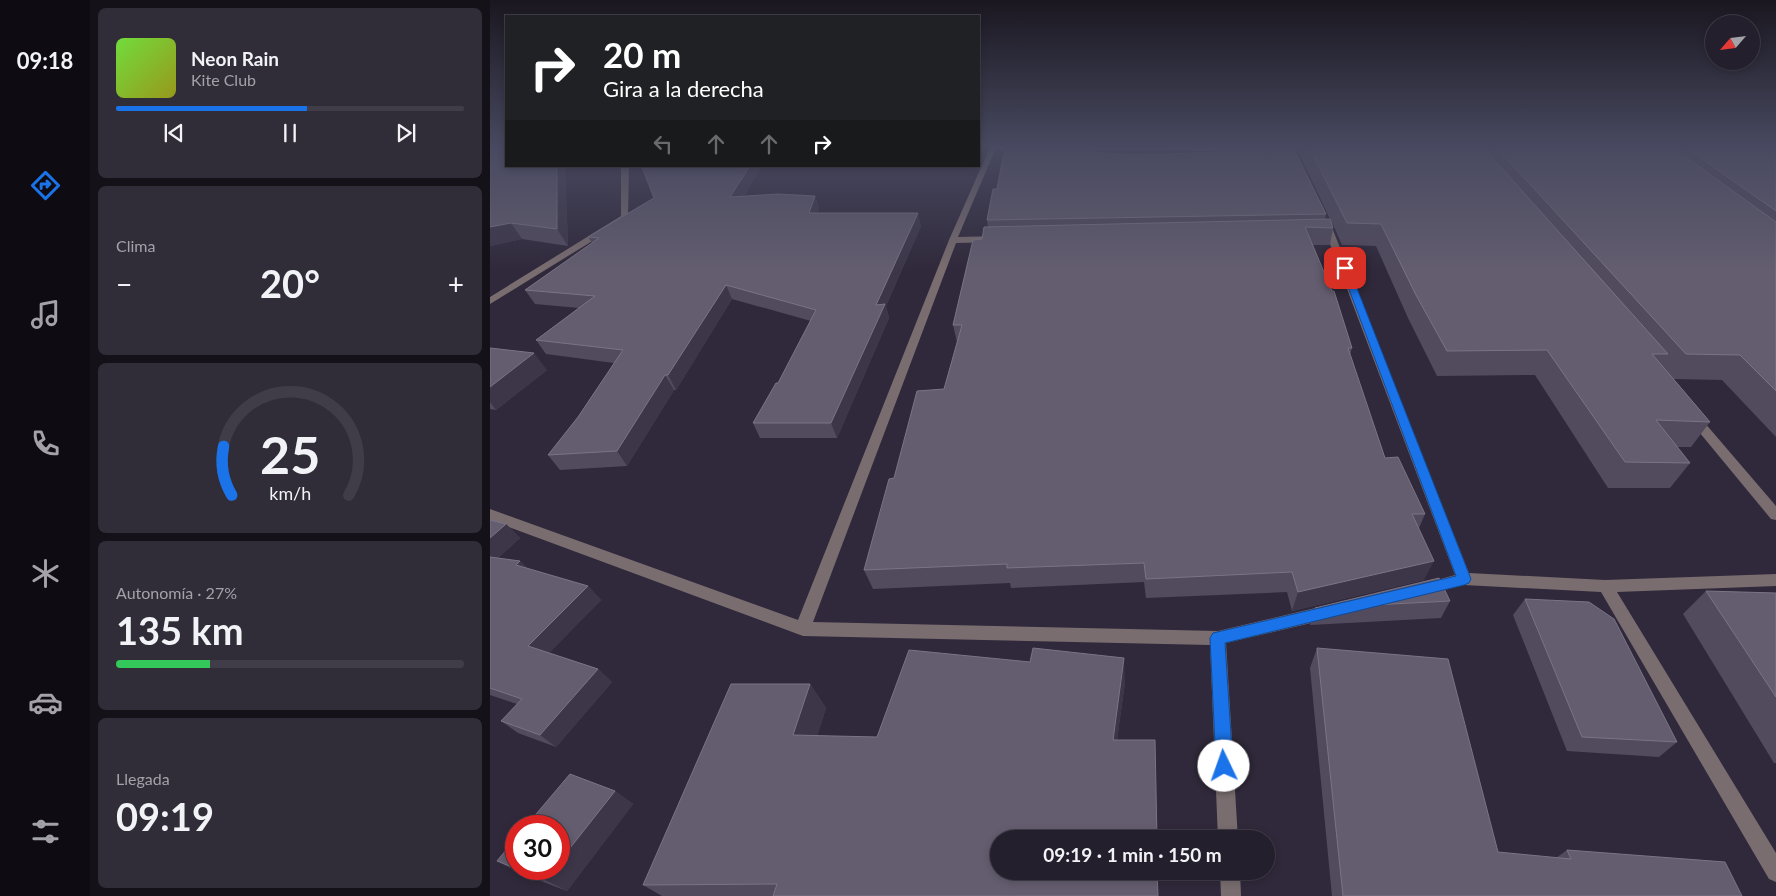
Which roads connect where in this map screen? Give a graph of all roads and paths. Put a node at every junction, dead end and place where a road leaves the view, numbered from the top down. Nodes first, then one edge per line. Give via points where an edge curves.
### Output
1 (624, 187) edge
2 (975, 187) edge
3 (1319, 207) edge
4 (1012, 238) edge
5 (952, 240) junction
6 (490, 301) edge
7 (1686, 410) edge
8 (490, 514) edge
9 (1776, 515) edge
10 (1464, 579) junction
11 (1776, 580) edge
12 (1605, 586) junction
13 (1416, 591) edge
14 (1341, 609) edge
15 (804, 629) junction
16 (1218, 638) junction
17 (1228, 830) edge
18 (1776, 872) edge
19 (1230, 880) edge
20 (1231, 896) edge

1 - 6 street via 625,217
2 - 5 street
3 - 10 street via 1326,232
4 - 5 street
5 - 15 street
7 - 9 street
8 - 15 street
10 - 12 street
10 - 13 street
11 - 12 street
12 - 18 street
14 - 16 street
15 - 16 street
16 - 17 street
19 - 20 street

